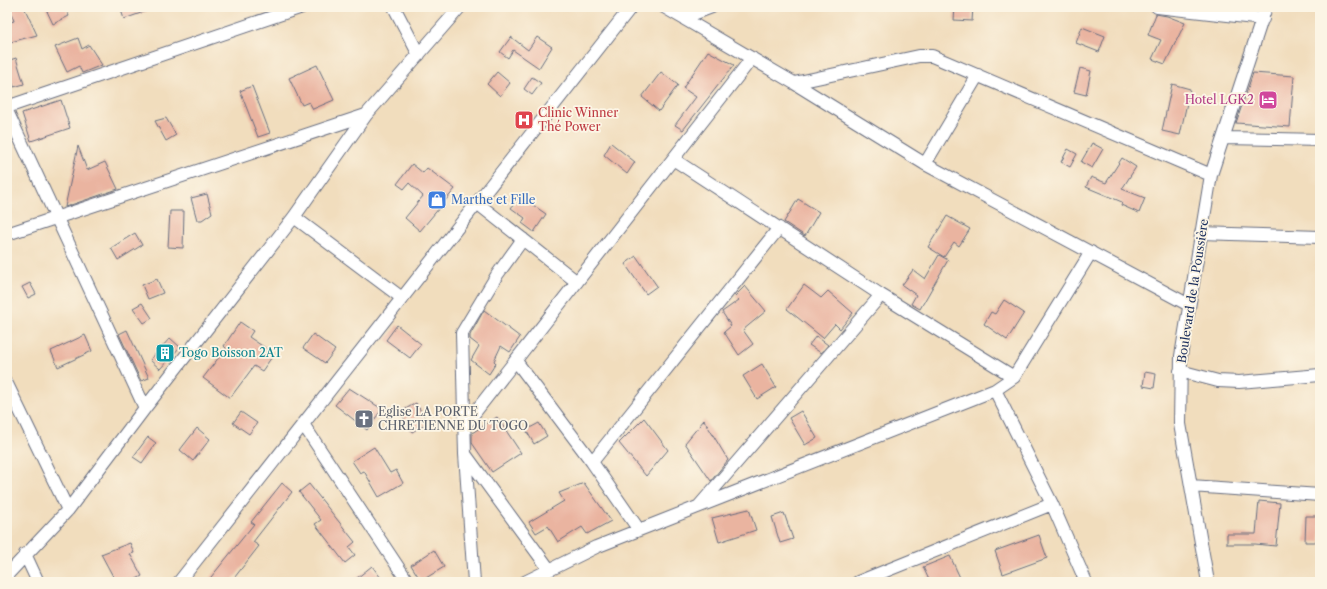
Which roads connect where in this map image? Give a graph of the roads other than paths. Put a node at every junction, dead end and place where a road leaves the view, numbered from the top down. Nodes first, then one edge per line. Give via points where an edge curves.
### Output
1 (302, 7) edge
2 (394, 7) edge
3 (460, 7) edge
4 (631, 7) edge
5 (664, 7) edge
6 (712, 7) edge
7 (1157, 7) edge
8 (1266, 7) edge
9 (683, 18) junction
10 (1263, 19) junction
11 (419, 56) junction
12 (752, 58) junction
13 (978, 75) junction
14 (794, 83) junction
15 (7, 107) edge
16 (7, 111) edge
17 (366, 115) junction
18 (1224, 138) junction
19 (1320, 140) edge
20 (673, 159) junction
21 (925, 164) junction
22 (1211, 175) junction
23 (477, 203) junction
24 (57, 217) junction
25 (294, 217) junction
26 (779, 228) junction
27 (1201, 233) junction
28 (7, 234) edge
29 (1320, 237) edge
30 (523, 239) junction
31 (1091, 252) junction
32 (577, 282) junction
33 (881, 295) junction
34 (402, 298) junction
35 (1189, 305) junction
36 (516, 361) junction
37 (1180, 371) junction
38 (1320, 375) edge
39 (1014, 377) junction
40 (7, 384) edge
41 (995, 390) junction
42 (145, 408) junction
43 (303, 424) junction
44 (465, 425) junction
45 (465, 454) junction
46 (592, 462) junction
47 (1191, 486) junction
48 (1320, 494) edge
49 (1052, 504) junction
50 (698, 507) junction
51 (68, 510) junction
52 (638, 530) junction
53 (25, 554) junction
54 (549, 569) junction
55 (7, 575) edge
56 (38, 582) edge
57 (179, 582) edge
58 (408, 582) edge
59 (474, 582) edge
60 (525, 582) edge
61 (858, 582) edge
62 (1086, 582) edge
63 (1208, 582) edge

1 - 15 street
2 - 11 street
3 - 11 street
4 - 23 street
5 - 9 street
6 - 9 street
7 - 10 street
8 - 10 street, Boulevard de la Poussière
9 - 12 street
10 - 18 street, Boulevard de la Poussière
11 - 17 street
12 - 14 street
12 - 20 street
13 - 14 street via 925,55
13 - 21 street
13 - 22 street
14 - 21 street
16 - 24 street
17 - 24 street
17 - 25 street
18 - 19 street
18 - 22 street, Boulevard de la Poussière
20 - 26 street
20 - 32 street
21 - 31 street
22 - 27 street, Boulevard de la Poussière
23 - 30 street
23 - 34 street
24 - 28 street
24 - 42 street
25 - 34 street
25 - 42 street
26 - 33 street
26 - 46 street
27 - 29 street
27 - 35 street, Boulevard de la Poussière
30 - 32 street
30 - 44 street via 496,275 462,333
31 - 35 street
31 - 39 street
32 - 36 street
33 - 39 street
33 - 50 street
34 - 43 street
35 - 37 street, Boulevard de la Poussière
36 - 44 street
36 - 46 street
37 - 38 street via 1218,382
37 - 47 street, Boulevard de la Poussière via 1180,424
39 - 41 street
40 - 51 street
41 - 49 street
41 - 50 street
42 - 51 street
43 - 57 street
43 - 58 street
44 - 45 street
45 - 54 street
45 - 59 street
46 - 52 street
47 - 48 street
47 - 63 street, Boulevard de la Poussière
49 - 61 street
49 - 62 street
50 - 52 street
51 - 53 street
52 - 54 street
53 - 55 street
53 - 56 street
54 - 60 street

